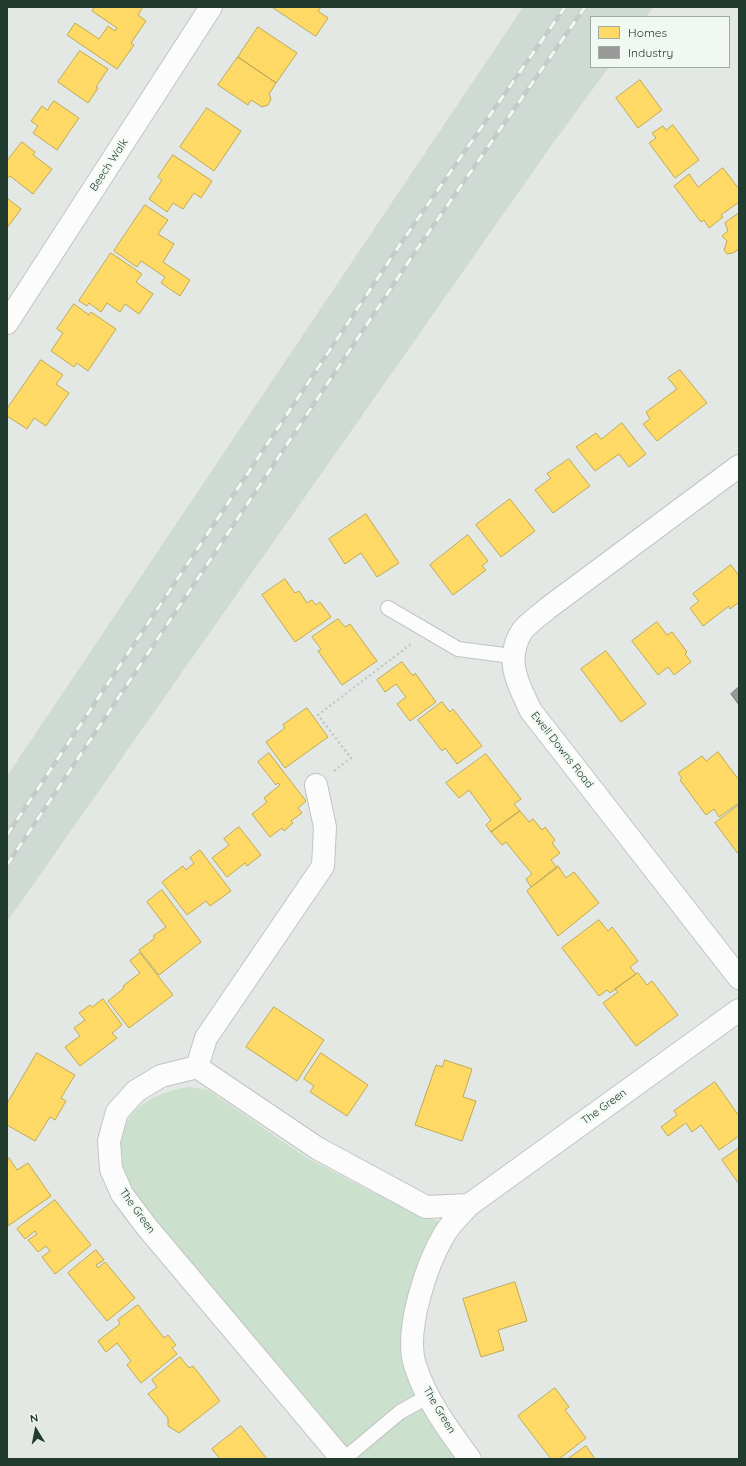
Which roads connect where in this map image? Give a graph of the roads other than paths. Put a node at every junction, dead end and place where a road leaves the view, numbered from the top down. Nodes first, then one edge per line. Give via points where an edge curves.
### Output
1 (211, 7) edge
2 (7, 323) edge
3 (739, 466) edge
4 (388, 608) dead end
5 (512, 656) junction
6 (316, 784) road end
7 (739, 978) edge
8 (739, 1010) edge
9 (197, 1067) junction
10 (469, 1205) junction
11 (429, 1396) junction
12 (343, 1459) edge
13 (470, 1459) edge

1 - 2 street, Beech Walk
3 - 5 street via 548,608 523,631
4 - 5 lane via 458,649
5 - 7 street, Ewell Downs Road via 517,681 531,711
6 - 9 street via 325,827 323,866 206,1038
8 - 10 street, The Green
9 - 10 street via 317,1148 426,1207
9 - 12 street, The Green via 160,1076 136,1091 117,1112 109,1141 111,1168 122,1194 146,1226
10 - 11 street, The Green via 446,1232 430,1263 417,1308 411,1337 414,1364
11 - 12 lane via 400,1412
11 - 13 street, The Green

